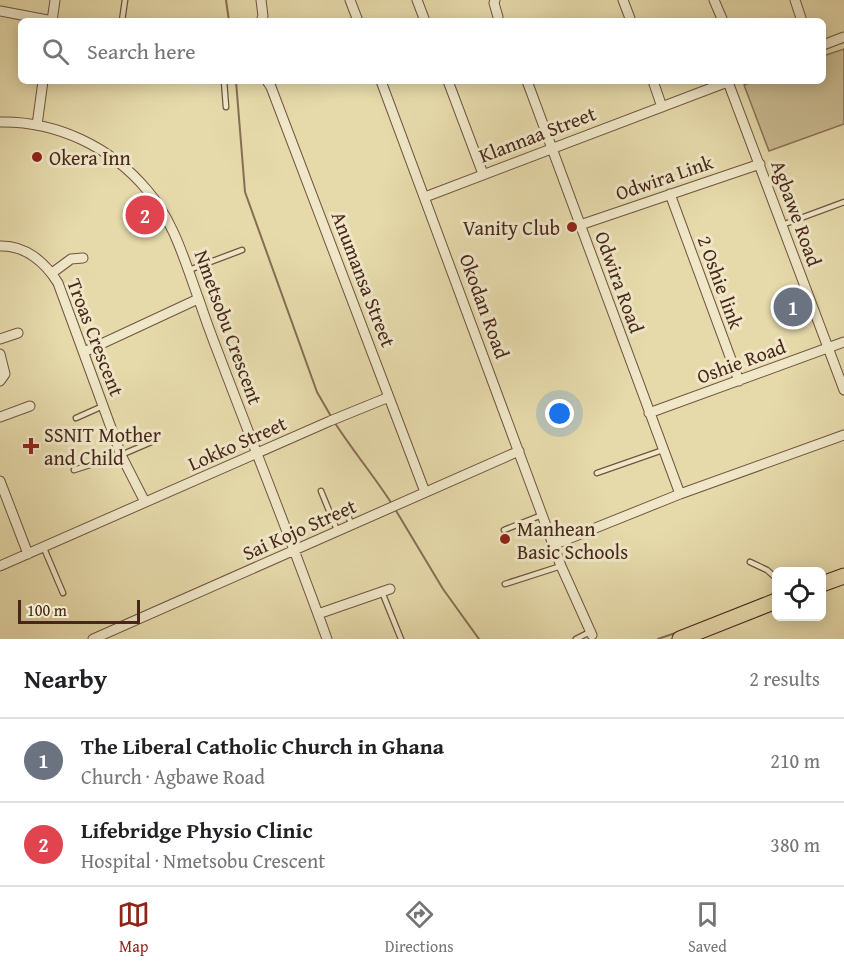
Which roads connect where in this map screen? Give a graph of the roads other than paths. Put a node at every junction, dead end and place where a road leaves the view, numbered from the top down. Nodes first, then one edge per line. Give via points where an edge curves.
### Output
1 (55, 0) edge
2 (125, 0) edge
3 (261, 0) edge
4 (350, 0) edge
5 (417, 0) edge
6 (495, 0) edge
7 (623, 0) edge
8 (714, 0) edge
9 (795, 0) edge
10 (0, 12) edge
11 (498, 17) dead end
12 (35, 18) edge
13 (52, 18) edge
14 (122, 18) edge
15 (262, 18) edge
16 (357, 18) edge
17 (424, 18) edge
18 (630, 18) edge
19 (722, 18) edge
20 (801, 18) edge
21 (844, 37) edge
22 (826, 44) edge
23 (43, 84) edge
24 (224, 84) edge
25 (270, 84) edge
26 (382, 84) edge
27 (449, 84) edge
28 (528, 84) edge
29 (654, 84) edge
30 (721, 84) edge
31 (730, 84) edge
32 (226, 107) dead end
33 (662, 107) junction
34 (0, 122) edge
35 (37, 125) junction
36 (550, 148) junction
37 (760, 164) junction
38 (483, 174) junction
39 (670, 194) junction
40 (425, 197) junction
41 (844, 202) edge
42 (579, 225) junction
43 (781, 225) junction
44 (0, 246) edge
45 (242, 250) dead end
46 (83, 258) dead end
47 (189, 270) junction
48 (52, 273) junction
49 (198, 299) junction
50 (18, 333) dead end
51 (0, 339) edge
52 (844, 342) edge
53 (828, 348) junction
54 (84, 352) junction
55 (0, 354) edge
56 (0, 381) edge
57 (739, 381) junction
58 (844, 390) edge
59 (389, 397) junction
60 (30, 406) dead end
61 (103, 406) junction
62 (649, 413) junction
63 (0, 417) edge
64 (76, 418) dead end
65 (844, 435) edge
66 (156, 440) dead end
67 (663, 450) junction
68 (519, 451) junction
69 (256, 454) junction
70 (121, 455) junction
71 (74, 470) dead end
72 (597, 473) dead end
73 (0, 481) edge
74 (321, 491) dead end
75 (425, 492) junction
76 (680, 494) junction
77 (145, 502) junction
78 (346, 510) dead end
79 (542, 515) junction
80 (351, 523) junction
81 (337, 530) junction
82 (504, 530) dead end
83 (553, 545) junction
84 (43, 546) junction
85 (295, 551) junction
86 (28, 554) junction
87 (750, 562) dead end
88 (0, 566) edge
89 (561, 566) junction
90 (772, 574) edge
91 (844, 576) edge
92 (826, 583) edge
93 (505, 584) dead end
94 (386, 591) joint
95 (63, 593) dead end
96 (772, 603) edge
97 (318, 615) junction
98 (591, 633) joint
99 (93, 639) edge
100 (327, 639) edge
101 (401, 639) edge
102 (576, 639) edge
103 (680, 639) edge

1 - 13 street
2 - 14 lane
3 - 15 street
4 - 16 street
5 - 17 street
6 - 11 street
7 - 18 street
8 - 19 street
9 - 20 street
10 - 12 street
21 - 22 street
23 - 35 street
24 - 32 lane
25 - 59 street, Anumansa Street
26 - 40 street, Okodan Road
27 - 38 street
28 - 36 street, Odwira Road
29 - 33 street
30 - 33 street, Klannaa Street
31 - 37 street, Agbawe Road
33 - 36 street, Klannaa Street
34 - 35 street, Nmetsobu Crescent
35 - 47 street, Nmetsobu Crescent via 89,143 130,172 159,205
36 - 38 street, Klannaa Street
36 - 42 street, Odwira Road
37 - 39 street, Odwira Link
37 - 43 street, Agbawe Road
38 - 40 street, Klannaa Street
39 - 42 street, Odwira Link
39 - 57 street, 2 Oshie link
40 - 68 street, Okodan Road
41 - 43 lane
42 - 62 street, Odwira Road
43 - 53 street, Agbawe Road
44 - 48 street, Troas Crescent via 28,252
45 - 47 lane
46 - 48 street via 71,259
47 - 49 street, Nmetsobu Crescent
48 - 54 street, Troas Crescent
49 - 54 street
49 - 69 street, Nmetsobu Crescent
50 - 51 street
52 - 53 street, Oshie Road
53 - 57 street, Oshie Road
53 - 58 street, Agbawe Road
54 - 61 street, Troas Crescent
55 - 56 street via 5,374
57 - 62 street, Oshie Road
59 - 69 street, Lokko Street
59 - 75 street, Anumansa Street
60 - 63 street
61 - 64 lane
61 - 70 street, Troas Crescent
62 - 67 street, Odwira Road
65 - 76 street
66 - 70 lane
67 - 72 lane
67 - 76 street, Odwira Road
68 - 75 street, Sai Kojo Street
68 - 79 street, Okodan Road
69 - 77 street, Lokko Street
69 - 85 street, Nmetsobu Crescent
70 - 71 lane
70 - 77 street, Troas Crescent
73 - 86 street
74 - 81 lane
75 - 80 street, Sai Kojo Street
76 - 83 street
77 - 84 street, Lokko Street
78 - 80 lane
79 - 82 lane
79 - 83 street, Okodan Road
80 - 81 street, Sai Kojo Street
81 - 85 street, Sai Kojo Street
83 - 89 street, Okodan Road
84 - 86 street, Lokko Street
84 - 95 lane
85 - 97 street, Nmetsobu Crescent
85 - 99 street, Sai Kojo Street
86 - 88 street, Lokko Street
87 - 90 lane
89 - 93 lane
89 - 98 street, Okodan Road
91 - 92 main road
94 - 97 street
94 - 101 lane
96 - 103 main road
97 - 100 street, Nmetsobu Crescent
98 - 102 lane

